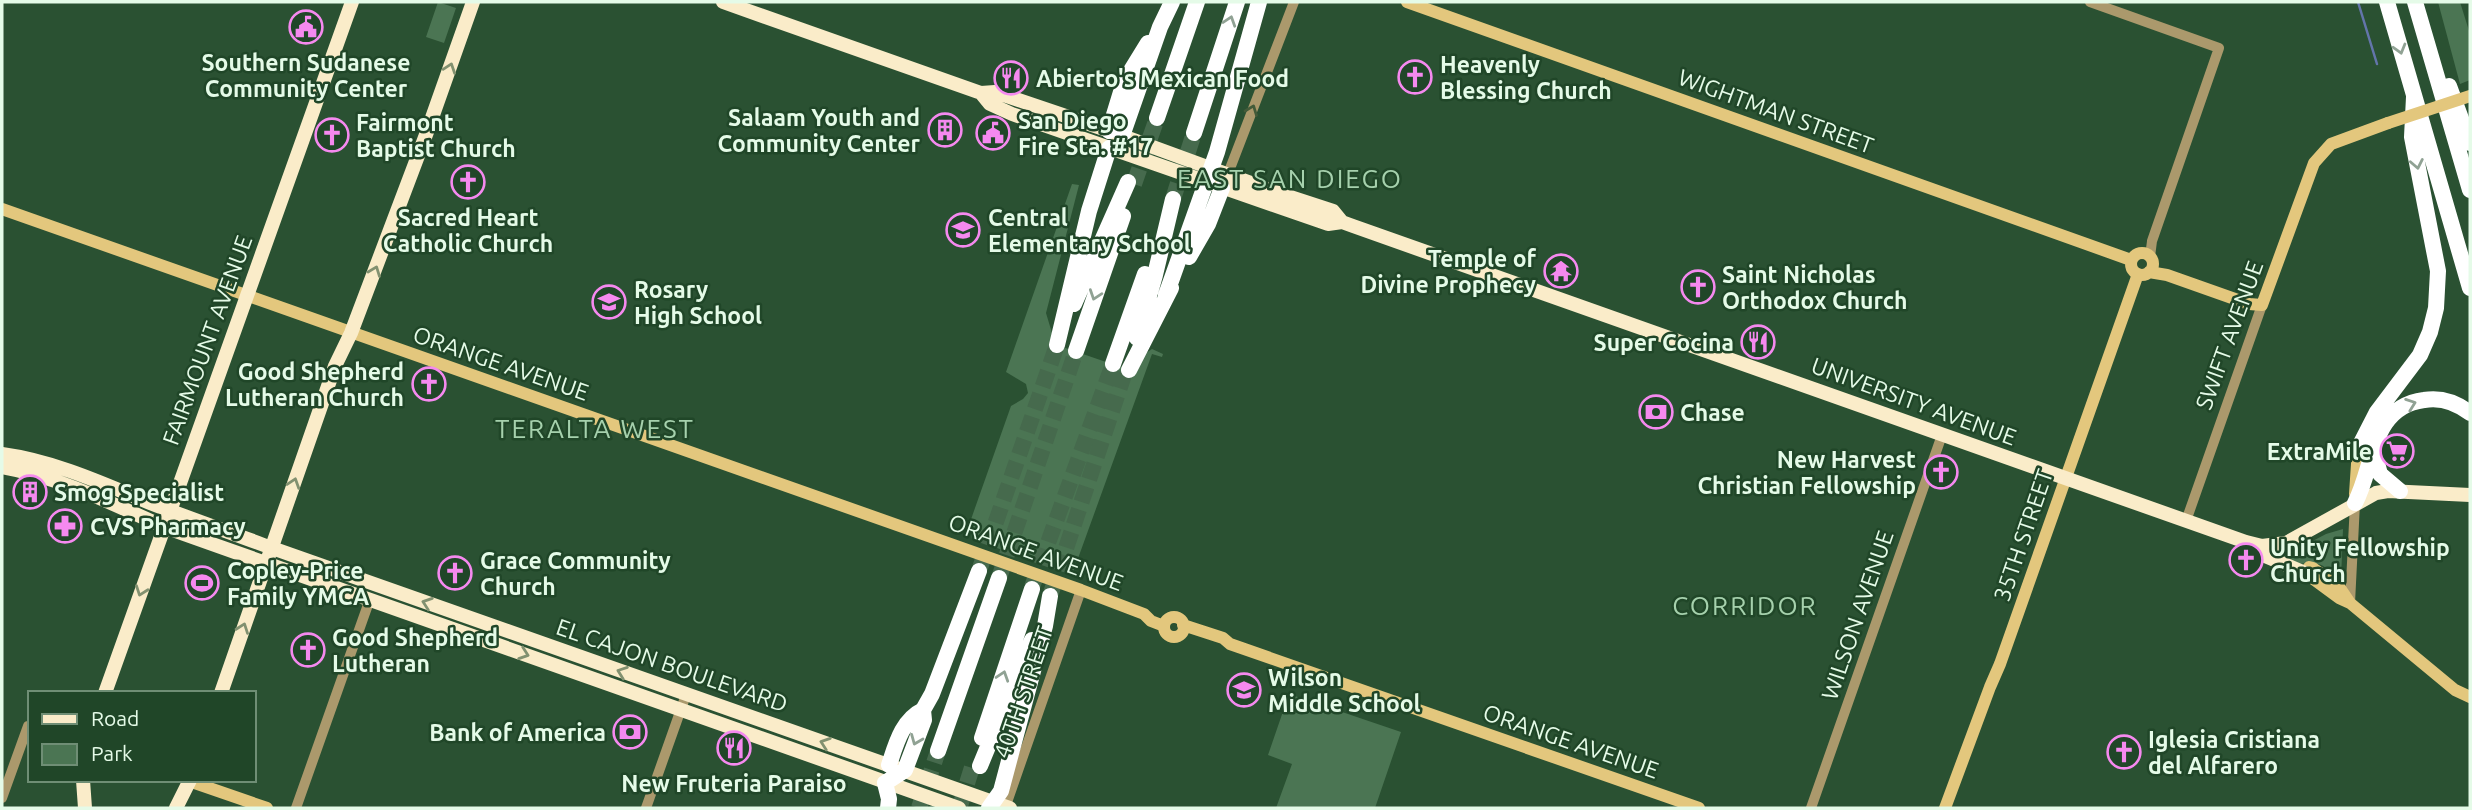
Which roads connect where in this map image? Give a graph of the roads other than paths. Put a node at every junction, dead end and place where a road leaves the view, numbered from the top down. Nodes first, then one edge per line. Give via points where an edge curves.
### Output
1 (352, 2) edge
2 (473, 2) edge
3 (723, 2) edge
4 (1172, 2) edge
5 (1198, 2) edge
6 (1237, 2) edge
7 (1259, 2) edge
8 (1293, 2) edge
9 (1407, 2) edge
10 (2090, 2) edge
11 (2387, 2) edge
12 (2417, 2) edge
13 (981, 93) junction
14 (2470, 96) edge
15 (2414, 97) junction
16 (1046, 109) junction
17 (1012, 114) junction
18 (1157, 118) tunnel mouth
19 (1115, 133) junction
20 (1194, 133) tunnel mouth
21 (2470, 143) edge
22 (1109, 148) junction
23 (1208, 175) junction
24 (1225, 181) junction
25 (2470, 190) edge
26 (1172, 199) tunnel mouth
27 (2, 209) edge
28 (2144, 263) junction
29 (2470, 288) edge
30 (1166, 295) junction
31 (247, 296) junction
32 (2262, 305) junction
33 (351, 333) junction
34 (1076, 351) tunnel mouth
35 (2470, 413) edge
36 (1942, 435) junction
37 (2366, 449) junction
38 (2, 454) edge
39 (2, 467) edge
40 (66, 469) junction
41 (46, 478) junction
42 (2065, 478) junction
43 (2400, 491) junction
44 (133, 495) junction
45 (2470, 495) edge
46 (106, 501) junction
47 (2355, 503) junction
48 (170, 511) junction
49 (2186, 521) junction
50 (164, 527) junction
51 (2246, 542) junction
52 (272, 548) junction
53 (267, 563) junction
54 (2305, 573) joint
55 (1031, 589) tunnel mouth
56 (1081, 590) junction
57 (370, 599) junction
58 (2350, 603) junction
59 (106, 691) edge
60 (222, 691) edge
61 (686, 695) junction
62 (2470, 697) edge
63 (681, 710) junction
64 (28, 729) edge
65 (938, 751) tunnel mouth
66 (897, 768) junction
67 (83, 782) edge
68 (189, 782) edge
69 (192, 782) edge
70 (885, 783) junction
71 (2, 798) edge
72 (1000, 807) edge
73 (85, 808) edge
74 (176, 808) edge
75 (267, 808) edge
76 (296, 808) edge
77 (646, 808) edge
78 (888, 808) edge
79 (959, 808) edge
80 (1699, 808) edge
81 (1811, 808) edge
82 (1945, 808) edge

1 - 31 main road, FAIRMOUNT AVENUE
33 -> 2 main road
3 - 13 main road, UNIVERSITY AVENUE
4 - 19 highway via 1124,82
5 - 18 highway
20 -> 6 highway
7 - 23 highway
24 -> 8 street
9 - 28 main road, WIGHTMAN STREET
10 - 28 street, 35TH STREET via 2219,48
11 -> 15 highway
12 - 21 highway
12 - 25 highway
13 - 16 main road, UNIVERSITY AVENUE via 995,92
13 - 17 main road, UNIVERSITY AVENUE via 990,104
14 - 32 main road, SWIFT AVENUE, bridge via 2331,144 2314,163
15 - 29 highway
15 -> 37 highway via 2412,137 2438,271 2436,308 2420,355 2377,412
16 - 17 main road via 1041,115
16 - 19 main road, UNIVERSITY AVENUE
17 - 22 main road, UNIVERSITY AVENUE
19 - 22 main road
19 - 23 main road, UNIVERSITY AVENUE
22 - 23 main road, UNIVERSITY AVENUE
22 -> 34 highway via 1057,345 1131,183
23 - 24 main road, UNIVERSITY AVENUE
23 - 30 highway
24 - 30 highway via 1208,224
24 - 36 main road, UNIVERSITY AVENUE via 1328,224 1342,222
26 - 30 highway via 1123,368
27 - 31 main road, ORANGE AVENUE
28 - 32 main road, WIGHTMAN STREET via 2167,275
28 - 42 main road, 35TH STREET
31 - 33 main road, ORANGE AVENUE
31 - 48 main road, FAIRMOUNT AVENUE
32 - 49 street, SWIFT AVENUE
52 -> 33 main road via 335,366
33 - 56 main road, ORANGE AVENUE
37 -> 35 highway via 2399,408 2409,404 2445,401
36 - 42 main road, UNIVERSITY AVENUE
36 - 81 street, WILSON AVENUE
37 - 43 highway via 2379,474
37 - 47 highway via 2364,486
38 - 40 main road, EL CAJON BOULEVARD
39 - 41 main road, EL CAJON BOULEVARD
40 - 41 main road via 62,475
40 - 44 main road, EL CAJON BOULEVARD
41 - 46 main road, EL CAJON BOULEVARD
42 - 49 main road, UNIVERSITY AVENUE
42 - 82 main road, 35TH STREET
43 - 45 main road, UNIVERSITY AVENUE
43 - 47 main road, UNIVERSITY AVENUE via 2376,493
44 - 46 main road via 125,499 110,495
44 - 48 main road, EL CAJON BOULEVARD
46 - 50 main road, EL CAJON BOULEVARD
47 - 51 main road, UNIVERSITY AVENUE via 2286,543 2262,546
47 - 58 street
48 - 50 main road, FAIRMOUNT AVENUE
48 - 52 main road, EL CAJON BOULEVARD
49 - 51 main road, UNIVERSITY AVENUE
50 - 53 main road, EL CAJON BOULEVARD
50 -> 59 main road, FAIRMOUNT AVENUE
51 - 54 main road via 2251,550
52 - 53 main road
61 -> 52 main road, EL CAJON BOULEVARD
53 - 57 main road, EL CAJON BOULEVARD
60 -> 53 main road
54 - 58 main road via 2309,568 2318,570
72 -> 55 highway via 1050,596 976,765
56 - 72 street, 40TH STREET
56 - 80 main road, ORANGE AVENUE via 1144,614 1153,613 1166,622 1164,632 1171,637 1183,628 1221,645 1230,644
57 -> 63 main road, EL CAJON BOULEVARD
57 - 76 street
58 - 62 main road via 2455,690
61 - 63 street
66 -> 61 main road, EL CAJON BOULEVARD
63 - 70 main road, EL CAJON BOULEVARD
63 - 77 street
64 - 71 street
65 -> 66 highway via 978,634 988,574 932,694 923,710 907,722
66 - 70 highway
66 - 72 main road, EL CAJON BOULEVARD
67 - 73 main road
68 - 74 main road
69 - 75 main road
70 - 78 highway
70 - 79 main road, EL CAJON BOULEVARD

